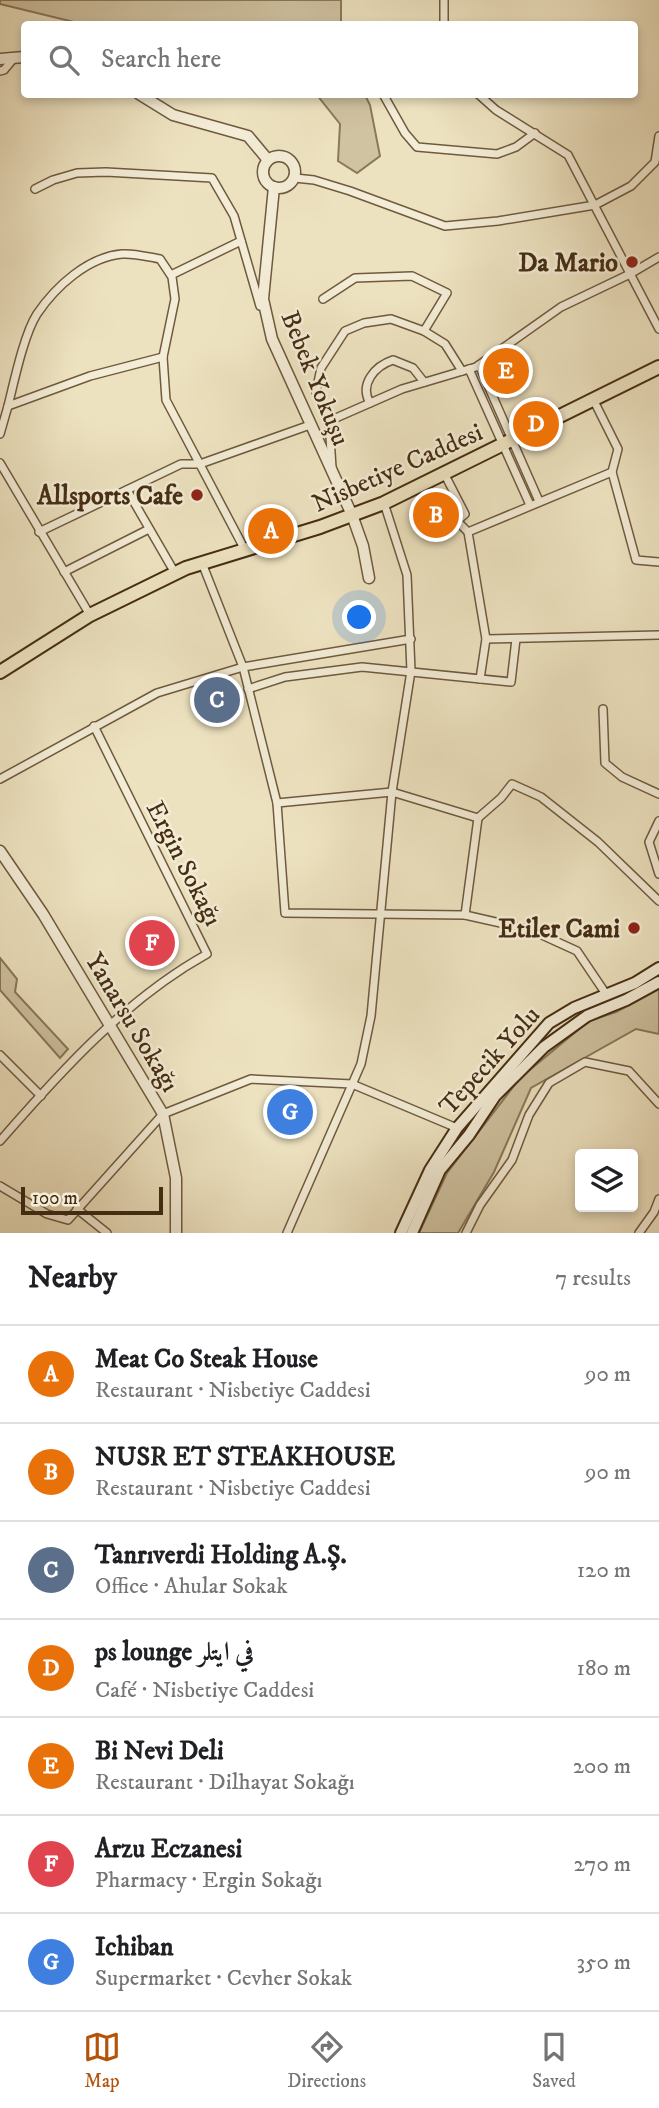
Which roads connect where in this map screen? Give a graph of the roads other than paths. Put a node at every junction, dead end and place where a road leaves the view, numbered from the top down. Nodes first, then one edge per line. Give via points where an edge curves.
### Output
1 (444, 0) edge
2 (444, 21) edge
3 (20, 57) edge
4 (0, 59) edge
5 (0, 71) edge
6 (145, 98) edge
7 (385, 98) edge
8 (482, 98) edge
9 (535, 133) junction
10 (659, 136) edge
11 (268, 160) junction
12 (657, 164) edge
13 (295, 178) junction
14 (274, 187) junction
15 (34, 189) dead end
16 (595, 205) junction
17 (241, 241) junction
18 (659, 257) edge
19 (630, 274) junction
20 (171, 275) junction
21 (323, 299) dead end
22 (659, 329) edge
23 (424, 331) junction
24 (272, 339) junction
25 (163, 357) junction
26 (659, 367) edge
27 (471, 368) junction
28 (424, 382) junction
29 (593, 400) junction
30 (370, 403) junction
31 (8, 406) junction
32 (329, 421) junction
33 (310, 425) junction
34 (0, 434) edge
35 (507, 442) junction
36 (0, 463) edge
37 (200, 464) junction
38 (612, 472) junction
39 (444, 473) junction
40 (333, 474) junction
41 (127, 490) junction
42 (539, 501) junction
43 (384, 503) junction
44 (530, 505) junction
45 (352, 515) junction
46 (149, 529) junction
47 (40, 532) junction
48 (468, 532) junction
49 (245, 550) junction
50 (659, 562) edge
51 (202, 563) junction
52 (64, 572) junction
53 (175, 573) junction
54 (369, 578) dead end
55 (90, 615) junction
56 (659, 635) edge
57 (411, 639) junction
58 (486, 639) junction
59 (516, 639) junction
60 (243, 667) junction
61 (411, 671) junction
62 (0, 672) edge
63 (480, 680) junction
64 (248, 689) junction
65 (603, 709) dead end
66 (94, 726) junction
67 (0, 779) edge
68 (392, 792) junction
69 (659, 794) edge
70 (277, 803) junction
71 (478, 818) junction
72 (659, 821) edge
73 (0, 851) edge
74 (659, 874) edge
75 (659, 901) edge
76 (382, 914) junction
77 (465, 915) junction
78 (659, 968) edge
79 (659, 982) edge
80 (606, 994) junction
81 (613, 1005) junction
82 (109, 1024) junction
83 (0, 1055) edge
84 (352, 1084) junction
85 (41, 1096) junction
86 (659, 1104) edge
87 (163, 1114) junction
88 (457, 1128) junction
89 (469, 1135) junction
90 (0, 1141) edge
91 (0, 1186) edge
92 (659, 1199) edge
93 (77, 1209) junction
94 (107, 1233) edge
95 (176, 1233) edge
96 (287, 1233) edge
97 (401, 1233) edge
98 (412, 1233) edge
99 (466, 1233) edge
100 (639, 1233) edge

1 - 2 street
3 - 4 street
3 - 5 street
6 - 11 street via 173,116 248,136
7 - 9 street via 417,147 497,154
8 - 9 street
9 - 16 street via 568,155
10 - 12 street
11 - 13 street via 278,155 290,160
11 - 14 street via 264,176
12 - 16 street via 631,186
13 - 14 street via 287,186
13 - 16 street via 350,191 445,226
14 - 24 street, Bebek Yokuşu via 263,299
15 - 17 street via 78,173 212,178 234,216
16 - 19 street
17 - 20 street
17 - 24 street
18 - 19 street
19 - 22 street
19 - 27 street via 561,307
20 - 25 street via 175,299
20 - 31 street via 160,259 124,253 95,260 66,282 36,315
21 - 23 street via 355,278 412,276 447,293
23 - 27 street
23 - 32 street via 391,319 345,331 321,368 316,392
24 - 33 street, Bebek Yokuşu
25 - 31 street via 90,376
25 - 37 street via 166,400
26 - 29 main road, Nisbetiye Caddesi
27 - 28 street
27 - 35 street
28 - 30 street
28 - 30 street via 413,368 393,360 384,363 373,371 367,385
29 - 35 main road, Nisbetiye Caddesi
29 - 38 street via 618,449
30 - 32 street
31 - 34 street
32 - 40 street
33 - 37 street
33 - 40 street, Bebek Yokuşu
35 - 39 main road, Nisbetiye Caddesi
35 - 42 street
35 - 44 street
36 - 47 street
37 - 41 street via 181,464
37 - 49 street
38 - 42 street
38 - 50 street via 636,560
39 - 43 main road, Nisbetiye Caddesi
39 - 48 street via 465,514 457,521
40 - 45 street, Bebek Yokuşu
41 - 46 street
41 - 47 street
42 - 44 street
43 - 45 main road, Nisbetiye Caddesi
43 - 57 street via 407,575
44 - 48 street
45 - 49 main road, Nisbetiye Caddesi
45 - 54 street, Bebek Yokuşu
46 - 52 street
46 - 53 street
47 - 52 street
48 - 58 street
49 - 51 main road, Nisbetiye Caddesi
51 - 53 main road, Nisbetiye Caddesi
51 - 60 street
52 - 55 street
53 - 55 main road, Nisbetiye Caddesi
55 - 62 main road, Nisbetiye Caddesi
56 - 59 street
57 - 60 street
57 - 61 street
58 - 59 street
58 - 63 street
59 - 63 street via 511,682
60 - 64 street
60 - 66 street via 158,694
61 - 63 street
61 - 64 street via 362,667 285,677
61 - 68 street
64 - 70 street
65 - 69 street via 605,763 622,777
66 - 67 street
66 - 82 street, Ergin Sokağı via 207,954 176,971
68 - 70 street
68 - 71 street
68 - 76 street
70 - 76 street via 285,912
71 - 75 street via 512,784 541,796 598,842
71 - 77 street
72 - 74 street via 649,842
73 - 82 street, Yanarsu Sokağı
76 - 77 street
76 - 84 street via 371,1016
77 - 80 street via 531,930 577,951
78 - 80 main road, Tepecik Yolu
79 - 81 main road, Tepecik Yolu
80 - 81 main road
80 - 88 main road, Tepecik Yolu via 549,1023
81 - 89 main road, Tepecik Yolu via 587,1016 544,1046 495,1096
82 - 85 street, Ergin Sokağı
82 - 87 street, Yanarsu Sokağı
83 - 85 street
84 - 87 street via 251,1079
84 - 88 street
84 - 96 street
85 - 90 street, Ergin Sokağı
86 - 99 street via 629,1071 585,1062 550,1083 529,1115 512,1160
87 - 93 street
87 - 95 street, Yanarsu Sokağı via 176,1178
88 - 89 main road
88 - 97 main road, Tepecik Yolu via 430,1170
89 - 98 main road, Tepecik Yolu via 440,1170
91 - 93 street via 47,1214 68,1220
92 - 100 street
93 - 94 street

